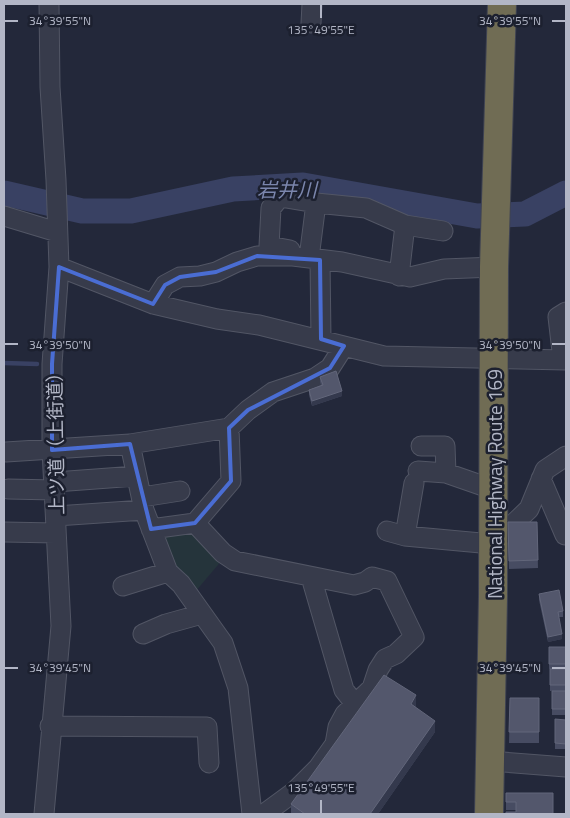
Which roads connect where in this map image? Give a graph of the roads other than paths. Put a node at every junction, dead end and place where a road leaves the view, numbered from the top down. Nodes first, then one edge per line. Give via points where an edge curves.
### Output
1 (49, 4) edge
2 (312, 4) edge
3 (502, 4) edge
4 (311, 23) dead end
5 (316, 203) junction
6 (4, 216) edge
7 (405, 225) junction
8 (57, 232) junction
9 (443, 232) dead end
10 (307, 258) junction
11 (59, 267) junction
12 (494, 267) junction
13 (399, 276) junction
14 (153, 304) junction
15 (566, 312) edge
16 (321, 339) junction
17 (344, 346) junction
18 (494, 359) junction
19 (564, 360) edge
20 (229, 428) junction
21 (130, 444) junction
22 (421, 446) dead end
23 (52, 450) junction
24 (6, 452) dead end
25 (566, 456) edge
26 (446, 473) junction
27 (136, 476) junction
28 (541, 479) junction
29 (55, 486) junction
30 (8, 489) dead end
31 (492, 489) junction
32 (180, 492) dead end
33 (143, 503) junction
34 (196, 523) junction
35 (56, 525) junction
36 (151, 529) junction
37 (387, 531) dead end
38 (4, 532) edge
39 (565, 535) edge
40 (405, 536) junction
41 (492, 544) junction
42 (168, 572) junction
43 (310, 577) junction
44 (123, 586) dead end
45 (202, 614) junction
46 (143, 634) dead end
47 (355, 704) junction
48 (50, 726) junction
49 (490, 761) junction
50 (210, 763) dead end
51 (566, 767) edge
52 (44, 814) edge
53 (252, 814) edge
54 (264, 814) edge
55 (489, 814) edge

1 - 8 street, 上ツ道（上街道）
2 - 4 street
3 - 12 highway, National Highway Route 169
5 - 7 street via 366,208
5 - 10 street
5 - 10 street via 280,198 272,208 269,246 292,250
6 - 8 street
7 - 9 street
7 - 13 street
8 - 11 street, 上ツ道（上街道）
10 - 13 street via 342,262
10 - 14 street via 257,256 216,272 180,277 165,285
10 - 16 street
11 - 14 street
11 - 23 street, 上ツ道（上街道） via 52,364
12 - 13 street via 444,268 410,277
12 - 18 highway, National Highway Route 169
14 - 16 street
15 - 19 street via 558,317
16 - 17 street
17 - 18 street via 384,356
17 - 20 street via 330,368 315,378 273,392
18 - 19 street
18 - 31 highway, National Highway Route 169
20 - 21 street
20 - 34 street via 231,481
21 - 23 street
21 - 27 street
22 - 26 street via 445,446
23 - 24 street
23 - 29 street, 上ツ道（上街道）
25 - 28 street via 545,470
26 - 31 street
26 - 40 street via 416,477
27 - 29 street
27 - 33 street
28 - 39 street
28 - 41 street via 529,509
29 - 30 street
29 - 35 street, 上ツ道（上街道）
31 - 41 highway, National Highway Route 169
32 - 33 street
33 - 35 street
33 - 36 street
34 - 36 street
34 - 43 street via 223,554 235,561
35 - 38 street
35 - 48 street, 上ツ道（上街道） via 61,626
36 - 42 street
37 - 40 street
40 - 41 street
41 - 49 highway, National Highway Route 169
42 - 44 street
42 - 45 street via 181,584
43 - 47 street via 344,690
43 - 47 street via 354,585 372,576 387,581 414,637 396,654 385,659 372,688
45 - 46 street
45 - 53 street via 223,643 238,688
47 - 54 street via 345,714 338,727 335,744 318,768 294,792
48 - 50 street via 207,728
48 - 52 street, 上ツ道（上街道）
49 - 51 street
49 - 55 highway, National Highway Route 169

